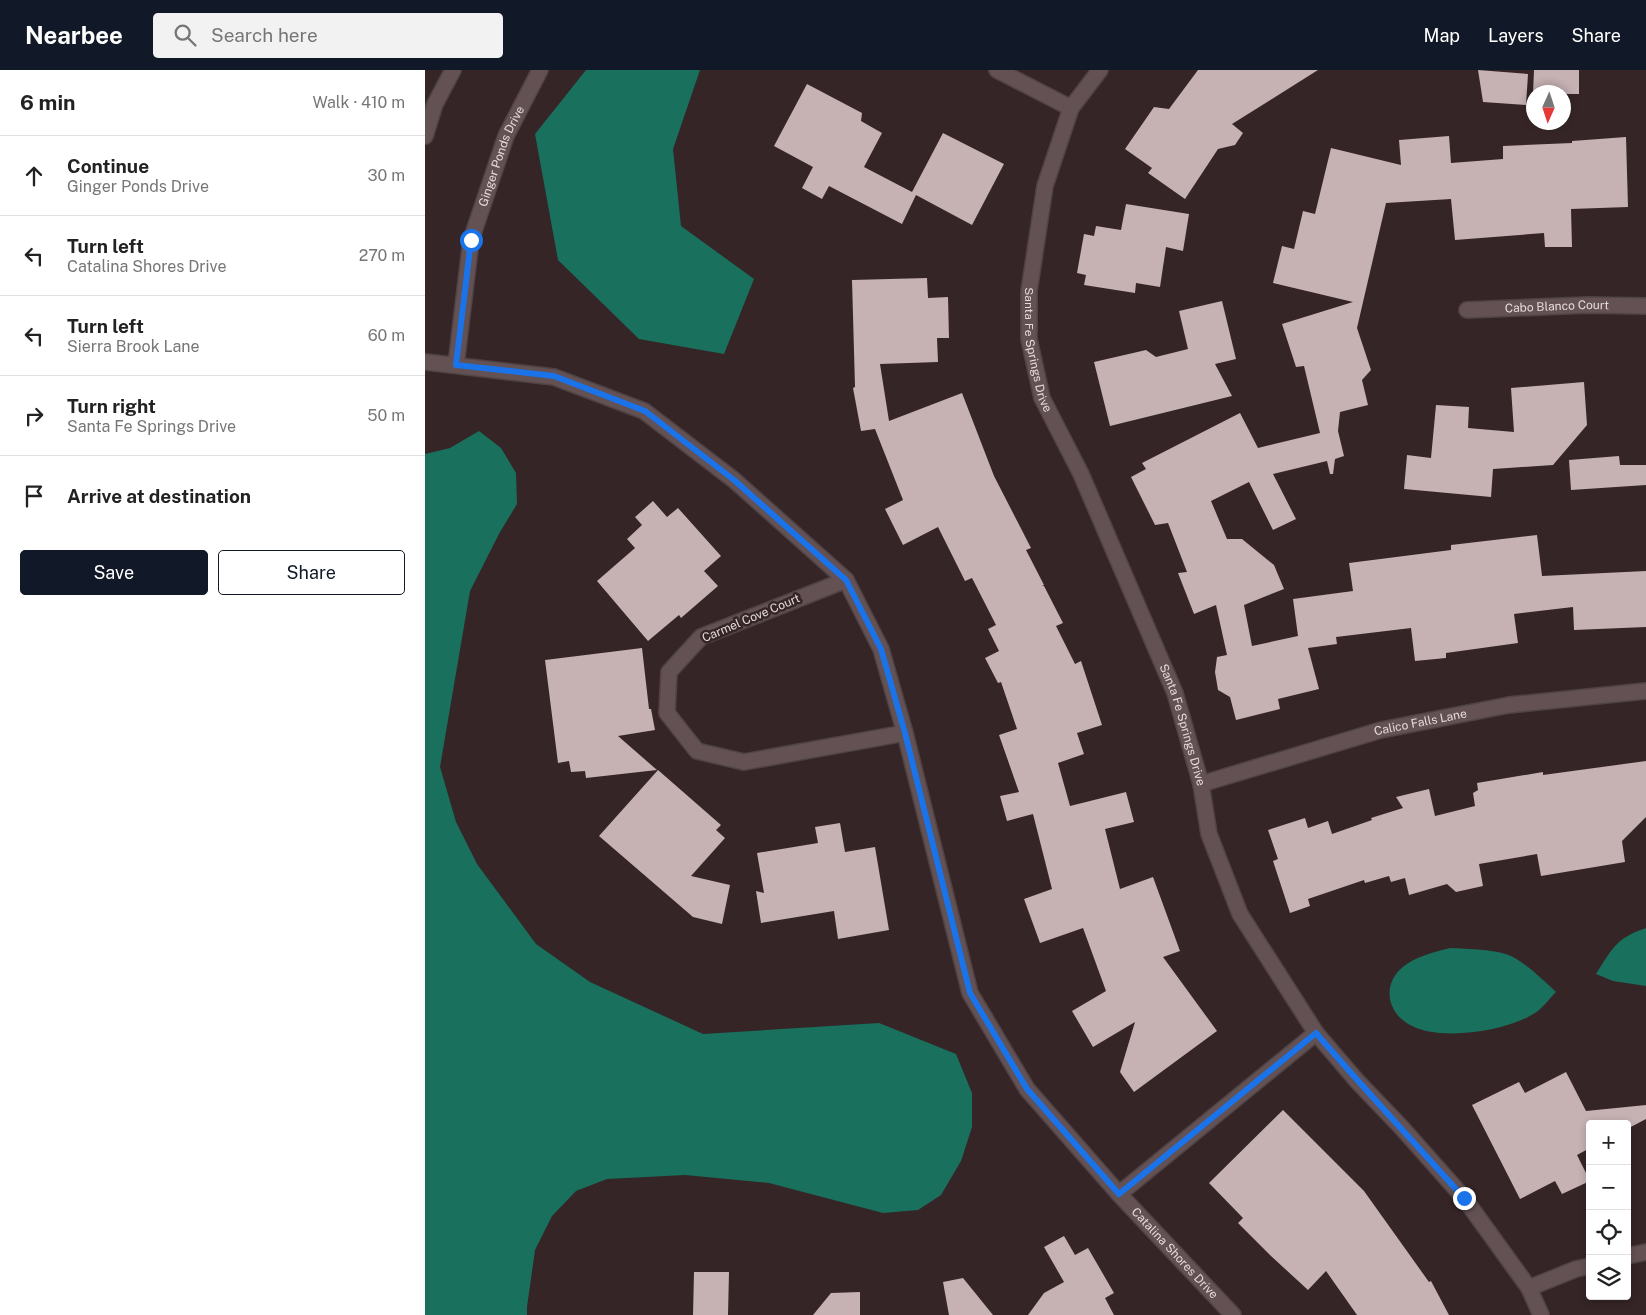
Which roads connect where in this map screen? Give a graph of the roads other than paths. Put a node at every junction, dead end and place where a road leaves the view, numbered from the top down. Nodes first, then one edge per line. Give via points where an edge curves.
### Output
1 (453, 70) edge
2 (541, 70) edge
3 (997, 70) edge
4 (1100, 70) edge
5 (1071, 108) junction
6 (425, 136) edge
7 (1646, 306) edge
8 (1467, 310) dead end
9 (425, 362) edge
10 (456, 365) junction
11 (846, 580) junction
12 (1646, 691) edge
13 (905, 733) junction
14 (1201, 784) junction
15 (1316, 1033) junction
16 (1119, 1194) junction
17 (1646, 1252) edge
18 (1631, 1255) edge
19 (1586, 1267) edge
20 (1529, 1288) junction
21 (1228, 1314) edge
22 (1541, 1315) edge

1 - 6 street via 435,104
2 - 10 street, Ginger Ponds Drive via 506,136 471,240
3 - 5 street
4 - 5 street, Santa Fe Springs Drive
5 - 14 street, Santa Fe Springs Drive via 1045,186 1029,291 1029,339 1042,398 1081,474 1175,693
7 - 8 street, Cabo Blanco Court
9 - 10 street, Catalina Shores Drive
10 - 11 street, Catalina Shores Drive via 554,376 645,411 734,480
11 - 13 street, Catalina Shores Drive via 881,649
11 - 13 street, Carmel Cove Court via 701,637 669,672 667,713 697,751 744,762
12 - 14 street, Calico Falls Lane via 1509,705 1381,730
13 - 16 street, Catalina Shores Drive via 970,993 1027,1089
14 - 15 street, Santa Fe Springs Drive via 1209,834 1239,914
15 - 16 street
15 - 20 street, Santa Fe Springs Drive via 1464,1198
16 - 21 street, Catalina Shores Drive
17 - 18 street
19 - 20 street
20 - 22 street, Santa Fe Springs Drive

